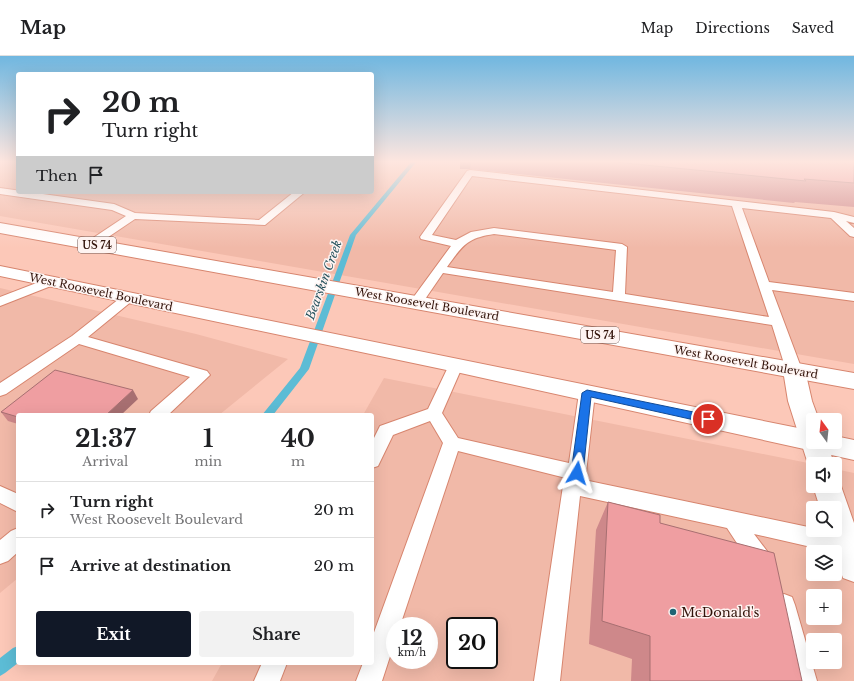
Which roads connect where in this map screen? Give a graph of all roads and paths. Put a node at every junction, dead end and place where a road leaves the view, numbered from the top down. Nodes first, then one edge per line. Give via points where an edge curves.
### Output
1 (458, 190) edge
2 (617, 190) edge
3 (0, 191) edge
4 (16, 193) edge
5 (21, 194) edge
6 (297, 194) edge
7 (736, 204) junction
8 (834, 215) junction
9 (854, 215) edge
10 (133, 216) junction
11 (854, 220) edge
12 (0, 228) edge
13 (854, 234) edge
14 (91, 244) junction
15 (458, 244) junction
16 (440, 269) junction
17 (0, 271) edge
18 (26, 276) junction
19 (52, 281) junction
20 (764, 285) junction
21 (619, 297) junction
22 (854, 297) edge
23 (128, 298) junction
24 (0, 301) edge
25 (411, 302) junction
26 (777, 322) junction
27 (77, 339) junction
28 (456, 365) junction
29 (794, 370) junction
30 (854, 381) edge
31 (0, 390) edge
32 (587, 393) junction
33 (159, 413) edge
34 (434, 413) junction
35 (806, 418) edge
36 (806, 439) edge
37 (452, 443) junction
38 (842, 447) edge
39 (854, 450) edge
40 (374, 457) edge
41 (574, 479) junction
42 (0, 494) edge
43 (16, 502) edge
44 (734, 522) junction
45 (842, 531) edge
46 (16, 540) edge
47 (0, 554) edge
48 (850, 556) edge
49 (274, 665) edge
50 (267, 681) edge
51 (370, 681) edge
52 (547, 681) edge
53 (804, 681) edge

1 - 15 lane via 425,237
2 - 7 lane
3 - 4 lane
5 - 10 lane via 114,207
6 - 10 lane via 261,223
7 - 8 lane
7 - 20 lane
8 - 9 lane
8 - 11 lane
8 - 13 lane
10 - 14 lane
12 - 14 main road, West Roosevelt Boulevard / US 74
14 - 25 main road, West Roosevelt Boulevard / US 74
15 - 16 lane
15 - 21 lane via 475,234 494,230 622,247
16 - 21 lane
16 - 25 lane
17 - 18 main road, West Roosevelt Boulevard
18 - 19 main road, West Roosevelt Boulevard
18 - 24 lane
19 - 23 main road, West Roosevelt Boulevard
19 - 24 lane
20 - 22 lane
20 - 26 lane
21 - 26 lane
23 - 27 lane
23 - 28 main road, West Roosevelt Boulevard
25 - 29 main road, West Roosevelt Boulevard / US 74
26 - 29 lane
27 - 31 lane
27 - 33 lane via 202,375
28 - 32 main road, West Roosevelt Boulevard
28 - 34 lane
29 - 30 main road, West Roosevelt Boulevard / US 74
29 - 35 main road
32 - 36 main road, West Roosevelt Boulevard
32 - 41 lane
34 - 37 lane
34 - 40 lane via 386,431
37 - 41 lane
37 - 51 lane
38 - 39 main road, West Roosevelt Boulevard
41 - 44 lane
41 - 52 lane
42 - 43 lane
44 - 48 lane
44 - 53 lane via 776,584 783,601
45 - 48 main road
46 - 47 lane
49 - 50 lane

